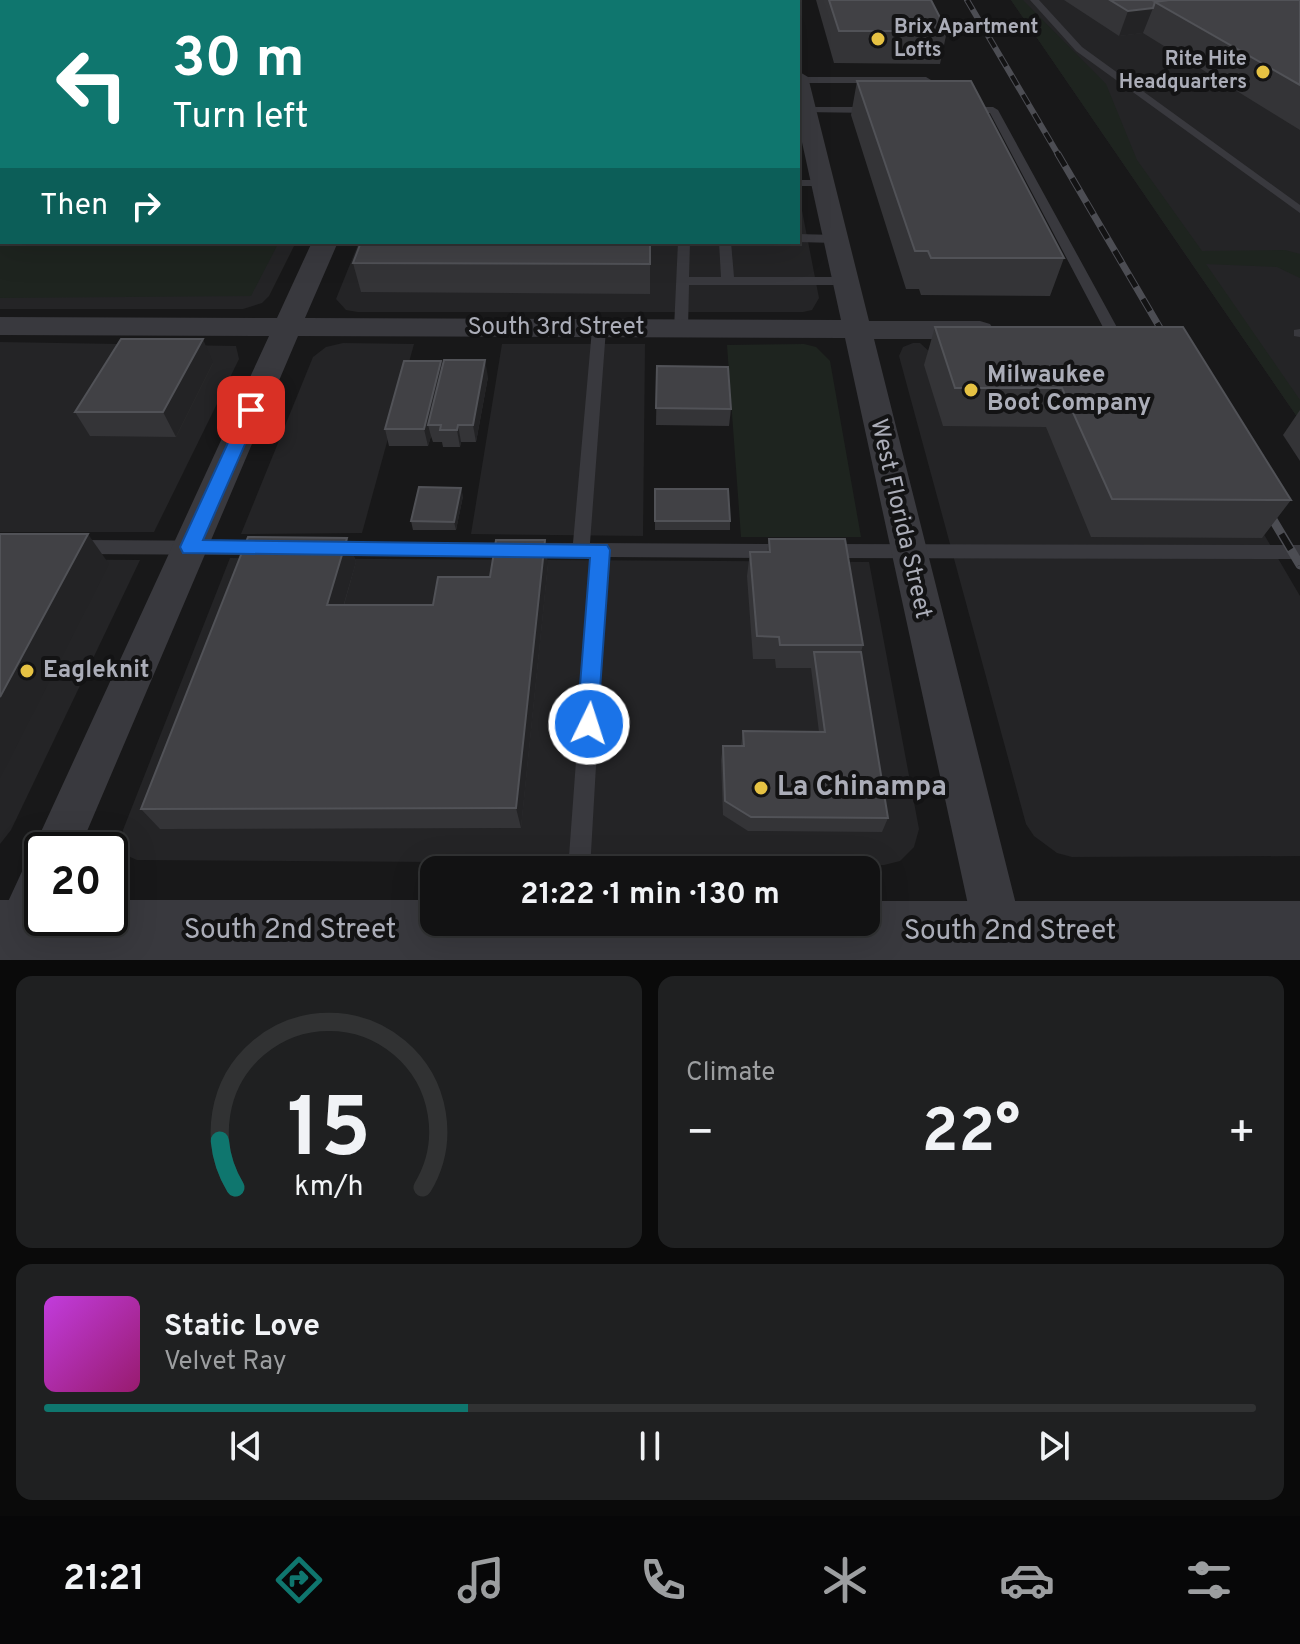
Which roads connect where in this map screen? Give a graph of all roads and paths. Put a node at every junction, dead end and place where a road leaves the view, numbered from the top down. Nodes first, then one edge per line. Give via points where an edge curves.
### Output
1 (1034, 0) edge
2 (800, 79) edge
3 (926, 80) edge
4 (800, 87) edge
5 (806, 110) junction
6 (887, 110) edge
7 (948, 110) edge
8 (810, 183) edge
9 (1300, 210) edge
10 (800, 238) edge
11 (835, 239) junction
12 (324, 244) edge
13 (684, 244) edge
14 (725, 244) edge
15 (686, 281) junction
16 (728, 281) junction
17 (845, 281) junction
18 (0, 326) edge
19 (287, 328) junction
20 (599, 329) junction
21 (681, 329) junction
22 (855, 330) junction
23 (1014, 330) edge
24 (1077, 331) edge
25 (1112, 331) joint
26 (60, 547) edge
27 (190, 547) junction
28 (281, 548) edge
29 (311, 548) edge
30 (591, 550) junction
31 (908, 552) junction
32 (1300, 552) edge
33 (64, 832) edge
34 (580, 856) edge
35 (18, 926) edge
36 (1300, 932) edge
37 (544, 936) edge
38 (768, 936) edge
39 (508, 946) edge
40 (1002, 947) edge

1 - 9 lane via 1079,49
2 - 3 lane
4 - 5 street, West Florida Street
5 - 6 lane
5 - 8 street, West Florida Street
7 - 25 lane via 993,110
8 - 11 street, West Florida Street
10 - 11 lane
11 - 17 street, West Florida Street
12 - 19 street
13 - 15 lane
14 - 16 lane
15 - 16 lane
15 - 21 lane
16 - 17 lane
17 - 22 street, West Florida Street
18 - 19 street, South 3rd Street
19 - 20 street, South 3rd Street
19 - 27 street
20 - 21 street, South 3rd Street
20 - 30 lane
21 - 22 street, South 3rd Street
22 - 23 street, South 3rd Street
22 - 31 street, West Florida Street
24 - 25 street
26 - 27 lane
27 - 28 lane
27 - 33 street
29 - 30 lane
30 - 31 lane
30 - 34 lane
31 - 32 lane
31 - 40 street, West Florida Street
35 - 39 street, South 2nd Street
36 - 40 street, South 2nd Street
37 - 39 street, South 2nd Street
38 - 40 street, South 2nd Street

